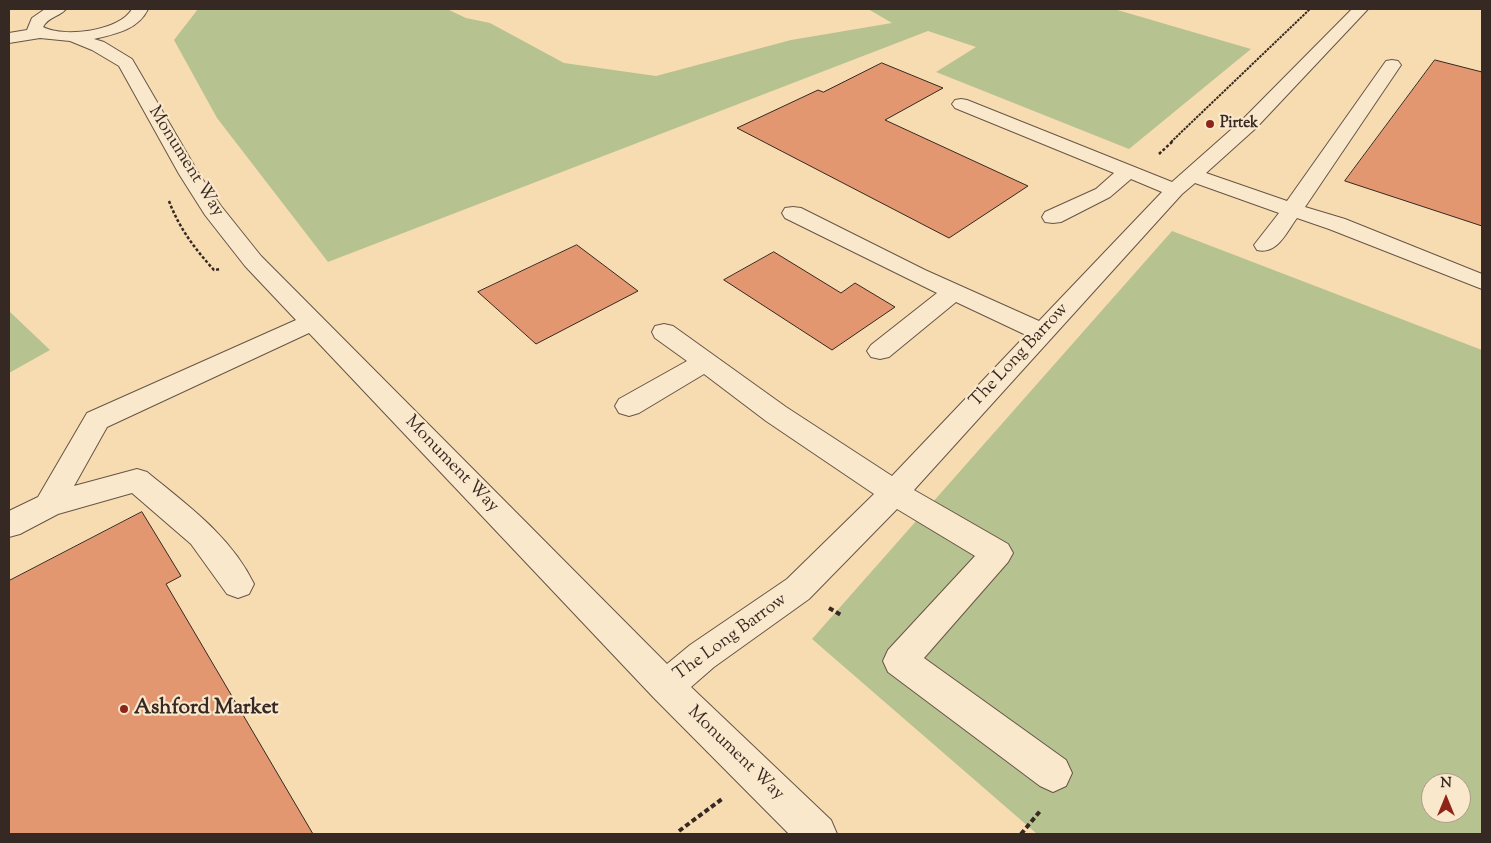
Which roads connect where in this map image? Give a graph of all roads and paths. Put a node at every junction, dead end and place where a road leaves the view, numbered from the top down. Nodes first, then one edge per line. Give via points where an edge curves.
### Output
1 (58, 9) edge
2 (1310, 9) edge
3 (1360, 9) edge
4 (133, 29) edge
5 (40, 33) junction
6 (73, 37) junction
7 (9, 38) edge
8 (1392, 65) dead end
9 (961, 104) dead end
10 (1157, 156) dead end
11 (1127, 172) junction
12 (1184, 182) junction
13 (167, 196) dead end
14 (1292, 210) junction
15 (793, 213) dead end
16 (1053, 217) dead end
17 (1265, 245) dead end
18 (214, 270) dead end
19 (1482, 282) edge
20 (954, 292) junction
21 (312, 322) junction
22 (664, 332) dead end
23 (1041, 332) junction
24 (880, 351) dead end
25 (705, 362) junction
26 (629, 406) dead end
27 (894, 493) junction
28 (49, 506) junction
29 (9, 525) edge
30 (238, 584) dead end
31 (666, 687) junction
32 (1053, 773) dead end
33 (722, 799) dead end
34 (679, 831) dead end
35 (817, 834) edge

1 - 5 street via 36,22 34,28
2 - 10 path
3 - 12 street, The Long Barrow via 1249,124
4 - 6 street
4 - 6 street, Monument Way via 98,46
4 - 21 street, Monument Way via 189,174 212,210 253,261
5 - 6 street
5 - 7 street
8 - 14 street
9 - 11 street
11 - 12 street
11 - 16 street via 1104,193
12 - 14 street
12 - 23 street, The Long Barrow
13 - 18 path via 176,222
14 - 17 street
14 - 19 street via 1337,224
15 - 20 street
20 - 23 street
20 - 24 street
21 - 28 street via 97,420
21 - 31 street, Monument Way
22 - 25 street
23 - 27 street, The Long Barrow
25 - 26 street
25 - 27 street
27 - 31 street, The Long Barrow via 798,590 702,656
27 - 32 street via 997,553 900,661
28 - 29 street
28 - 30 street via 137,480 202,535
31 - 35 street, Monument Way
33 - 34 path

